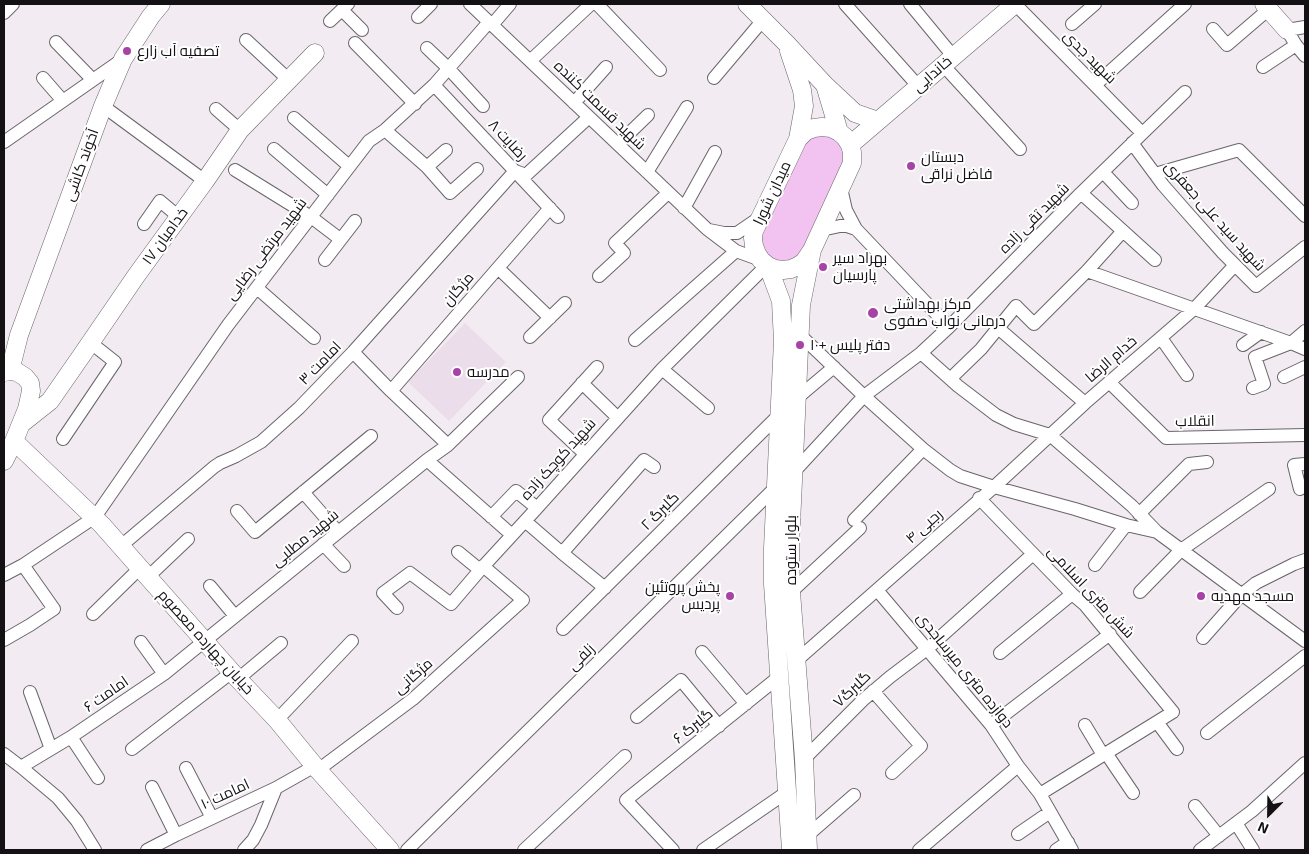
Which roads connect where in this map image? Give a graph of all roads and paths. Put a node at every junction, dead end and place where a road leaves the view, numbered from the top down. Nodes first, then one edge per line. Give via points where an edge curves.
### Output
1 (13, 4) edge
2 (161, 4) edge
3 (431, 4) edge
4 (510, 4) edge
5 (591, 4) edge
6 (597, 4) edge
7 (748, 4) edge
8 (845, 4) edge
9 (910, 4) edge
10 (1015, 4) edge
11 (1095, 4) edge
12 (1185, 4) edge
13 (477, 6) edge
14 (1267, 6) edge
15 (345, 7) edge
16 (4, 13) edge
17 (418, 17) dead end
18 (763, 20) junction
19 (330, 21) dead end
20 (491, 24) junction
21 (1072, 24) dead end
22 (1305, 27) edge
23 (1213, 29) dead end
24 (362, 30) dead end
25 (1291, 37) junction
26 (246, 40) dead end
27 (56, 42) dead end
28 (355, 43) dead end
29 (786, 43) junction
30 (427, 48) dead end
31 (315, 53) dead end
32 (1305, 56) edge
33 (123, 59) junction
34 (948, 60) junction
35 (530, 61) junction
36 (606, 67) dead end
37 (1263, 67) dead end
38 (448, 68) junction
39 (660, 70) dead end
40 (43, 78) dead end
41 (714, 78) dead end
42 (93, 80) junction
43 (288, 80) junction
44 (434, 85) junction
45 (825, 85) junction
46 (1095, 85) junction
47 (919, 87) junction
48 (1185, 92) dead end
49 (63, 100) junction
50 (574, 103) junction
51 (415, 104) junction
52 (103, 106) junction
53 (482, 106) dead end
54 (687, 107) dead end
55 (216, 109) dead end
56 (648, 115) dead end
57 (589, 117) junction
58 (294, 118) dead end
59 (878, 121) junction
60 (240, 130) junction
61 (385, 130) junction
62 (1142, 133) junction
63 (845, 138) junction
64 (798, 139) junction
65 (4, 142) edge
66 (1132, 143) junction
67 (618, 144) junction
68 (274, 149) dead end
69 (1020, 149) dead end
70 (446, 150) dead end
71 (715, 152) dead end
72 (349, 166) junction
73 (427, 167) junction
74 (477, 169) dead end
75 (235, 170) dead end
76 (515, 171) junction
77 (647, 172) junction
78 (1103, 172) junction
79 (1155, 174) junction
80 (205, 181) junction
81 (841, 188) junction
82 (668, 193) junction
83 (1082, 194) junction
84 (328, 195) junction
85 (1132, 203) dead end
86 (684, 208) junction
87 (554, 212) joint
88 (1305, 216) edge
89 (179, 217) junction
90 (311, 217) junction
91 (761, 217) junction
92 (355, 221) dead end
93 (144, 224) dead end
94 (707, 229) junction
95 (856, 229) junction
96 (1123, 231) junction
97 (820, 233) junction
98 (340, 239) junction
99 (1305, 247) edge
100 (812, 250) junction
101 (736, 251) junction
102 (325, 260) dead end
103 (1155, 260) dead end
104 (764, 263) junction
105 (1235, 265) junction
106 (498, 268) junction
107 (1086, 271) junction
108 (599, 276) dead end
109 (257, 288) junction
110 (564, 303) dead end
111 (1194, 309) junction
112 (550, 318) junction
113 (949, 327) junction
114 (998, 328) junction
115 (1305, 331) edge
116 (1261, 332) junction
117 (799, 334) junction
118 (19, 335) junction
119 (314, 338) dead end
120 (530, 338) dead end
121 (1161, 338) junction
122 (635, 340) dead end
123 (91, 343) junction
124 (1291, 343) junction
125 (1243, 346) dead end
126 (1305, 349) edge
127 (353, 352) junction
128 (921, 353) junction
129 (1305, 366) edge
130 (597, 367) dead end
131 (834, 367) junction
132 (662, 369) junction
133 (7, 371) edge
134 (1187, 375) dead end
135 (518, 377) dead end
136 (1284, 378) dead end
137 (950, 379) junction
138 (1109, 382) junction
139 (30, 383) junction
140 (582, 383) junction
141 (1252, 388) dead end
142 (390, 391) junction
143 (864, 396) junction
144 (796, 399) junction
145 (1085, 403) junction
146 (708, 408) dead end
147 (779, 415) junction
148 (617, 417) junction
149 (21, 424) junction
150 (1050, 435) junction
151 (1305, 435) edge
152 (371, 436) dead end
153 (63, 439) dead end
154 (14, 441) junction
155 (448, 446) junction
156 (923, 449) junction
157 (585, 454) junction
158 (4, 460) edge
159 (427, 460) junction
160 (1208, 462) dead end
161 (1305, 464) edge
162 (654, 467) dead end
163 (792, 474) junction
164 (776, 486) junction
165 (994, 487) junction
166 (1269, 489) dead end
167 (1300, 489) dead end
168 (303, 492) junction
169 (979, 498) junction
170 (537, 508) junction
171 (237, 511) dead end
172 (1139, 514) junction
173 (95, 517) junction
174 (491, 517) junction
175 (525, 521) junction
176 (1126, 525) junction
177 (338, 532) junction
178 (1157, 532) junction
179 (512, 535) junction
180 (188, 538) dead end
181 (323, 544) junction
182 (121, 546) junction
183 (1180, 550) junction
184 (458, 552) dead end
185 (562, 553) junction
186 (1034, 554) junction
187 (1305, 560) edge
188 (23, 565) junction
189 (1095, 565) dead end
190 (344, 566) dead end
191 (481, 568) junction
192 (144, 572) junction
193 (4, 575) edge
194 (210, 586) dead end
195 (605, 588) junction
196 (877, 590) junction
197 (791, 592) junction
198 (1140, 592) dead end
199 (1072, 594) junction
200 (1242, 594) junction
201 (397, 608) dead end
202 (93, 614) dead end
203 (235, 616) junction
204 (563, 630) dead end
205 (1110, 634) junction
206 (1202, 638) dead end
207 (4, 640) edge
208 (204, 641) junction
209 (352, 641) dead end
210 (1305, 641) edge
211 (141, 642) dead end
212 (281, 643) dead end
213 (927, 648) junction
214 (702, 652) dead end
215 (1000, 653) dead end
216 (1305, 656) edge
217 (796, 661) junction
218 (164, 674) junction
219 (235, 676) junction
220 (780, 676) junction
221 (873, 691) junction
222 (30, 692) dead end
223 (746, 704) junction
224 (636, 717) dead end
225 (277, 720) junction
226 (1157, 722) junction
227 (991, 725) junction
228 (1085, 725) dead end
229 (719, 726) junction
230 (1207, 733) dead end
231 (72, 737) junction
232 (51, 749) junction
233 (1177, 749) dead end
234 (132, 750) dead end
235 (4, 754) edge
236 (1104, 754) junction
237 (625, 756) dead end
238 (804, 759) junction
239 (1018, 766) junction
240 (21, 767) junction
241 (1304, 767) edge
242 (186, 768) dead end
243 (317, 768) junction
244 (892, 773) dead end
245 (98, 778) dead end
246 (152, 787) dead end
247 (276, 788) junction
248 (787, 792) junction
249 (1133, 793) dead end
250 (1040, 794) junction
251 (854, 795) dead end
252 (1195, 806) dead end
253 (1050, 812) junction
254 (212, 818) junction
255 (1236, 824) junction
256 (1018, 834) dead end
257 (176, 835) junction
258 (1220, 836) junction
259 (808, 843) edge
260 (1070, 846) edge
261 (382, 847) edge
262 (95, 850) edge
263 (147, 850) edge
264 (244, 850) edge
265 (407, 850) edge
266 (524, 850) edge
267 (672, 850) edge
268 (703, 850) edge
269 (791, 850) edge
270 (919, 850) edge
271 (1056, 850) edge
272 (1200, 850) edge
273 (1253, 850) edge

1 - 16 street
2 - 33 main road, آخوند کاشی
3 - 17 street
4 - 20 street, شهید مرتضی رضایی
5 - 35 street
6 - 39 street
7 - 18 main road
8 - 47 street
9 - 34 street
10 - 34 main road, خاندایی
10 - 46 street, شهید جدی
11 - 21 street
12 - 46 street
13 - 20 street, شهید قسمت کننده
14 - 23 street via 1227,45
14 - 25 main road
15 - 19 street
15 - 24 street
18 - 29 main road
18 - 41 street
20 - 35 street, شهید قسمت کننده
20 - 38 street, شهید مرتضی رضایی
22 - 25 street
25 - 32 street
25 - 37 street
26 - 43 street
27 - 42 street
28 - 51 street
29 - 45 main road
29 - 64 main road, میدان شورا via 802,90 804,106
30 - 38 street
31 - 43 main road, خدامیان ۱۷
33 - 42 street
33 - 52 main road, آخوند کاشی
34 - 47 main road, خاندایی
34 - 69 street
35 - 50 street, شهید قسمت کننده
36 - 50 street
38 - 44 street, شهید مرتضی رضایی
38 - 53 street
40 - 49 street
42 - 49 street
43 - 60 main road, خدامیان ۱۷
44 - 51 street, شهید مرتضی رضایی
44 - 76 street, رضایت ۸
45 - 59 main road via 856,113
45 - 63 main road
46 - 62 street, شهید جدی
47 - 59 main road, خاندایی
48 - 62 street, شهید تقی زاده
49 - 65 street
50 - 57 street, شهید قسمت کننده
51 - 61 street, شهید مرتضی رضایی
52 - 80 street
52 - 118 main road, آخوند کاشی
54 - 77 street
55 - 60 street
56 - 67 street
57 - 67 street, شهید قسمت کننده
57 - 76 street via 526,175
58 - 72 street
59 - 63 main road, خاندایی
60 - 80 main road, خدامیان ۱۷
61 - 72 street, شهید مرتضی رضایی via 369,141
61 - 73 street
62 - 66 street, شهید تقی زاده
63 - 64 main road via 831,128 822,127 806,131
63 - 81 main road via 852,152 852,163
64 - 91 main road, میدان شورا
66 - 78 street, شهید تقی زاده
66 - 79 street, شهید سید علی جعفری
67 - 77 street, شهید قسمت کننده
68 - 84 street
70 - 73 street
71 - 86 street
72 - 84 street, شهید مرتضی رضایی
73 - 74 street via 450,193
75 - 90 street
76 - 87 street, رضایت ۸
76 - 127 street, امامت ۳
77 - 82 street, شهید قسمت کننده
78 - 83 street, شهید تقی زاده
78 - 85 street
79 - 88 street via 1239,150
79 - 105 street, شهید سید علی جعفری
80 - 89 main road, خدامیان ۱۷
81 - 95 street via 846,210
81 - 97 main road
82 - 86 street, شهید قسمت کننده
82 - 108 street via 615,243 624,253
83 - 96 street
83 - 113 street, شهید تقی زاده
84 - 90 street, شهید مرتضی رضایی
86 - 94 street, شهید قسمت کننده
87 - 106 street, مژگان
89 - 93 street via 160,201
89 - 123 main road, خدامیان ۱۷
90 - 98 street
90 - 109 street, شهید مرتضی رضایی
91 - 94 street via 737,233
91 - 104 main road, میدان شورا via 753,238 757,254
92 - 98 street
94 - 101 street, شهید قسمت کننده
95 - 97 street via 840,226
95 - 113 street
96 - 103 street
96 - 107 street
97 - 100 main road
98 - 102 street
99 - 105 street, شهید سید علی جعفری via 1256,286
100 - 104 main road via 804,262 791,269 775,269
100 - 117 main road, بلوار ستوده
101 - 104 street, شهید قسمت کننده
101 - 122 street
104 - 132 street, شهید کوچک زاده via 761,271
104 - 147 main road, بلوار ستوده via 781,301 783,340
105 - 111 street, خدام الرضا
106 - 112 street
106 - 142 street, مژگان
107 - 111 street
107 - 114 street via 1034,324 1016,306
109 - 119 street
109 - 173 street, شهید مرتضی رضایی
110 - 112 street
111 - 116 street
111 - 121 street, خدام الرضا
112 - 120 street
113 - 128 street, شهید تقی زاده
114 - 137 street
114 - 145 street
115 - 124 street
116 - 124 street
116 - 125 street
117 - 131 street
117 - 144 main road, بلوار ستوده
118 - 133 main road, آخوند کاشی
118 - 139 main road
121 - 134 street
121 - 138 street, خدام الرضا
123 - 149 main road, خدامیان ۱۷ via 50,401
123 - 153 street via 115,362
124 - 126 street
124 - 141 street via 1255,357 1264,384
127 - 142 street
127 - 182 street, امامت ۳ via 261,442 220,463
128 - 137 street
128 - 143 street, شهید تقی زاده
129 - 136 street
130 - 140 street
131 - 143 street
131 - 144 street
132 - 146 street
132 - 148 street, شهید کوچک زاده
133 - 139 main road via 17,372
135 - 155 street, شهید مطلبی
137 - 150 street via 996,415
138 - 145 street, خدام الرضا
138 - 151 street, انقلاب via 1166,438
139 - 149 main road via 31,391
140 - 148 street
140 - 157 street via 549,420
142 - 155 street
143 - 156 street
143 - 163 street, شهید تقی زاده
144 - 163 main road, بلوار ستوده
145 - 150 street, خدام الرضا
147 - 164 main road, بلوار ستوده
147 - 195 street, گلبرگ ۲
148 - 157 street, شهید کوچک زاده
149 - 154 main road
150 - 165 street, خدام الرضا
150 - 172 street
152 - 168 street
154 - 158 main road
154 - 173 main road, خیابان چهارده معصوم
155 - 159 street, شهید مطلبی
156 - 165 street via 960,476
156 - 197 street
157 - 170 street, شهید کوچک زاده
159 - 174 street
159 - 177 street, شهید مطلبی
160 - 172 street via 1189,464
161 - 167 street via 1294,465
162 - 185 street via 644,460
163 - 197 main road, بلوار ستوده
164 - 220 main road, بلوار ستوده via 773,584
164 - 265 street, زلفی
165 - 169 street, رجبی ۴
165 - 176 street
166 - 183 street
168 - 171 street via 256,532
168 - 177 street
169 - 186 street, شش متری اسلامی
169 - 196 street, رجبی ۴
170 - 174 street via 516,491
170 - 175 street, شهید کوچک زاده
172 - 178 street
173 - 182 main road, خیابان چهارده معصوم
173 - 188 street
174 - 179 street
175 - 179 street, شهید کوچک زاده
175 - 185 street
176 - 178 street
176 - 189 street
177 - 181 street, شهید مطلبی
178 - 183 street
179 - 191 street, شهید کوچک زاده
180 - 192 street
181 - 190 street
181 - 203 street, شهید مطلبی
182 - 192 main road, خیابان چهارده معصوم
183 - 198 street
183 - 200 street
184 - 191 street
185 - 195 street
186 - 199 street, شش متری اسلامی
186 - 213 street, گلبرگ۷
187 - 200 street via 1256,583
188 - 193 street
188 - 207 street via 54,609
191 - 201 street, شهید کوچک زاده via 450,604 410,572 383,594
191 - 243 street, مژگانی via 523,600 413,699
192 - 202 street
192 - 208 main road, خیابان چهارده معصوم
194 - 203 street
195 - 204 street, گلبرگ ۲
196 - 213 street, دوازده متری میرساجدی
196 - 217 street, رجبی ۴
197 - 217 main road, بلوار ستوده
199 - 205 street, شش متری اسلامی
199 - 215 street
200 - 206 street
200 - 210 street
203 - 208 street, شهید مطلبی
205 - 226 street, شش متری اسلامی via 1173,712
205 - 227 street
208 - 218 street, امامت ۶
208 - 219 main road, خیابان چهارده معصوم
209 - 225 street
211 - 218 street
212 - 219 street
213 - 221 street, گلبرگ۷
213 - 227 street, دوازده متری میرساجدی
214 - 223 street
216 - 230 street
217 - 238 main road, بلوار ستوده
218 - 231 street, امامت ۶
219 - 225 main road, خیابان چهارده معصوم
219 - 234 street
220 - 223 street, گلبرگ ۶
220 - 248 main road, بلوار ستوده
221 - 238 street, گلبرگ۷
221 - 244 street via 921,746
222 - 232 street
223 - 229 street, گلبرگ ۶
224 - 229 street via 681,680
225 - 243 main road, خیابان چهارده معصوم
226 - 233 street
226 - 236 street
227 - 239 street, دوازده متری میرساجدی
228 - 236 street
229 - 267 street, گلبرگ ۶ via 626,800
231 - 232 street, امامت ۶
231 - 245 street
232 - 240 street, امامت ۶
235 - 240 street
236 - 249 street
236 - 250 street
237 - 266 street
238 - 259 main road, بلوار ستوده
239 - 250 street, دوازده متری میرساجدی
239 - 270 street
240 - 262 street via 58,798
241 - 255 street
242 - 254 street
243 - 247 street, امامت ۱۰
243 - 261 main road, خیابان چهارده معصوم
246 - 257 street
247 - 254 street, امامت ۱۰
247 - 264 street via 254,840
248 - 268 street
248 - 269 main road, بلوار ستوده
250 - 253 street, دوازده متری میرساجدی
251 - 259 street
252 - 258 street
253 - 256 street
253 - 260 street, دوازده متری میرساجدی
254 - 257 street, امامت ۱۰
255 - 258 street
255 - 273 street
257 - 263 street, امامت ۱۰
258 - 272 street
260 - 271 street

